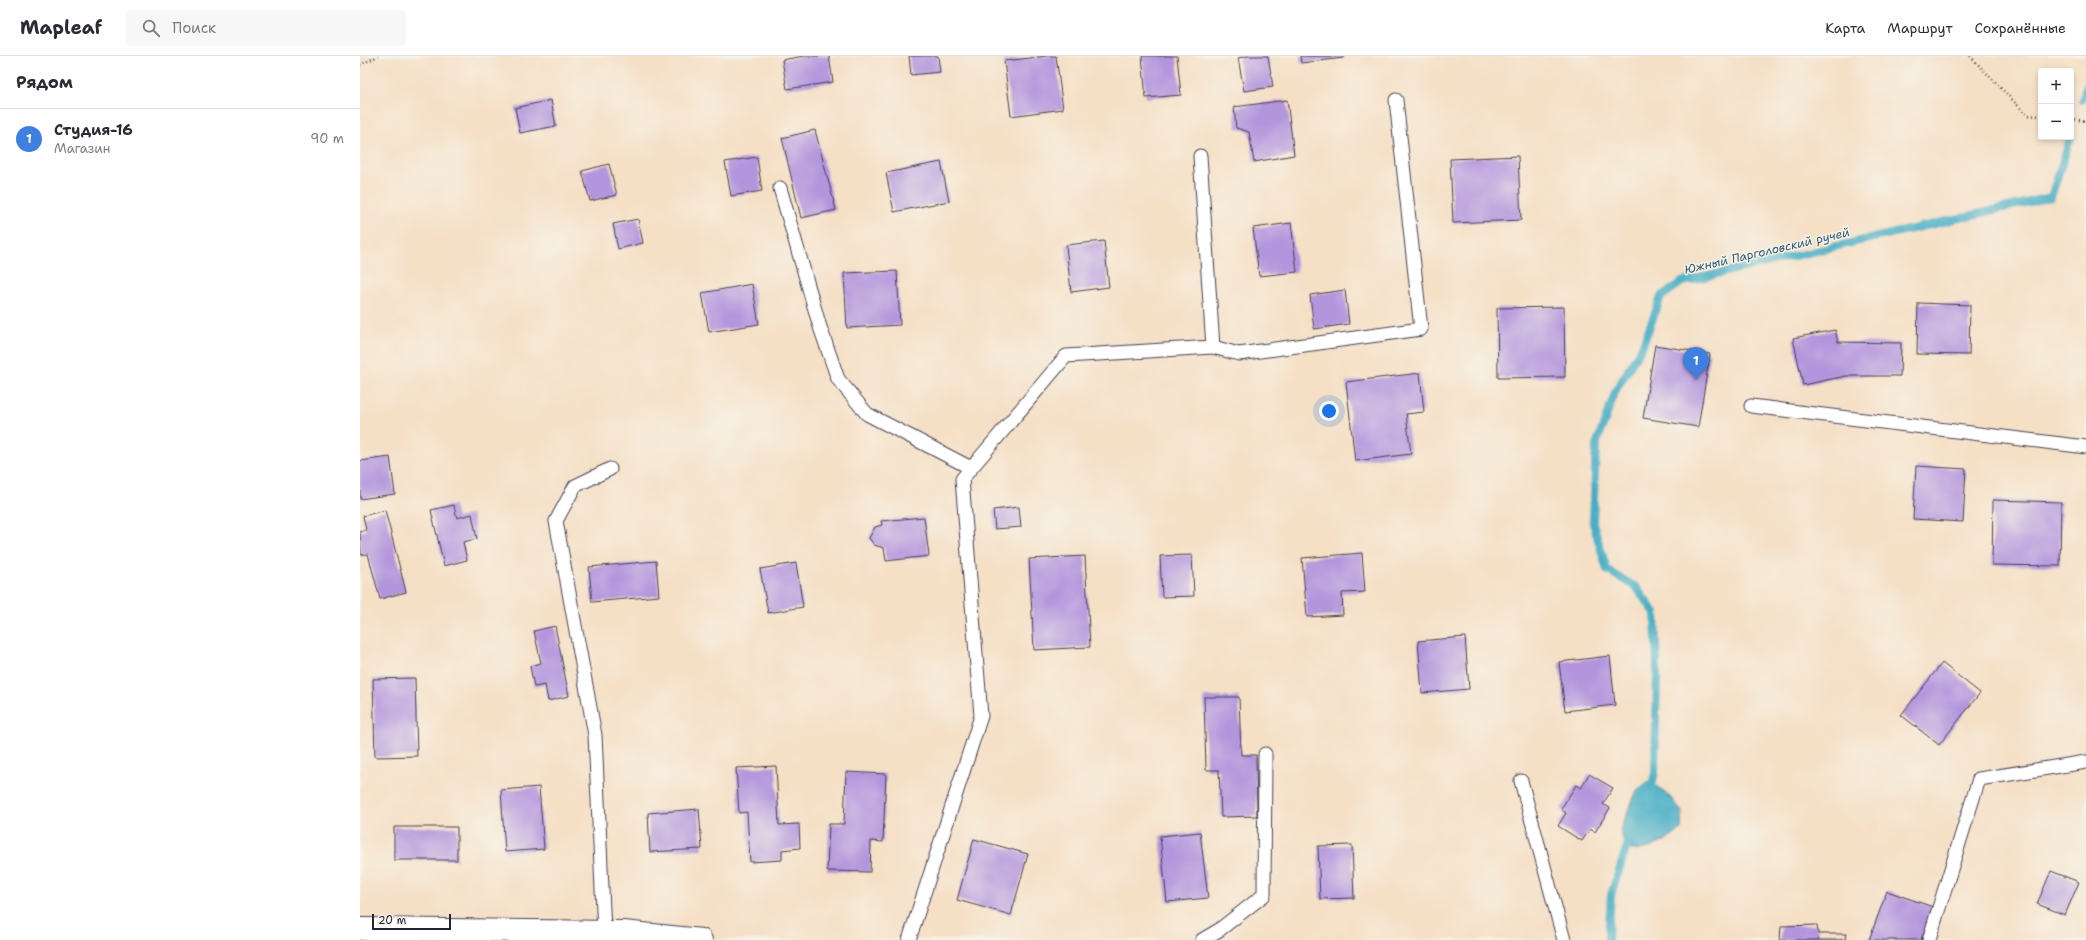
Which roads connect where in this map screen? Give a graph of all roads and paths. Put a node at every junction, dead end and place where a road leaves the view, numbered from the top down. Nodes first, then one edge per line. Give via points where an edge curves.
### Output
1 (378, 56) edge
2 (1970, 56) edge
3 (360, 65) edge
4 (1396, 100) dead end
5 (2038, 116) edge
6 (2074, 119) edge
7 (2086, 121) edge
8 (1200, 156) dead end
9 (780, 188) dead end
10 (1213, 347) junction
11 (1751, 406) dead end
12 (2086, 447) edge
13 (972, 468) junction
14 (610, 470) dead end
15 (1265, 754) dead end
16 (2086, 762) edge
17 (1521, 781) dead end
18 (360, 929) edge
19 (604, 932) junction
20 (482, 935) edge
21 (701, 940) edge
22 (909, 940) edge
23 (1202, 940) edge
24 (1564, 940) edge
25 (1929, 940) edge

1 - 3 path
2 - 5 path via 2028,115
4 - 10 lane via 1421,329 1239,354
6 - 7 path
8 - 10 lane
9 - 13 lane via 820,327 838,379 867,414
10 - 13 lane via 1066,356
11 - 12 lane
13 - 22 lane via 962,479 981,716
14 - 19 lane via 576,486 556,521 595,735
15 - 23 lane via 1264,895
16 - 25 lane via 1979,779
17 - 24 lane
18 - 20 street
19 - 20 street
19 - 21 street

